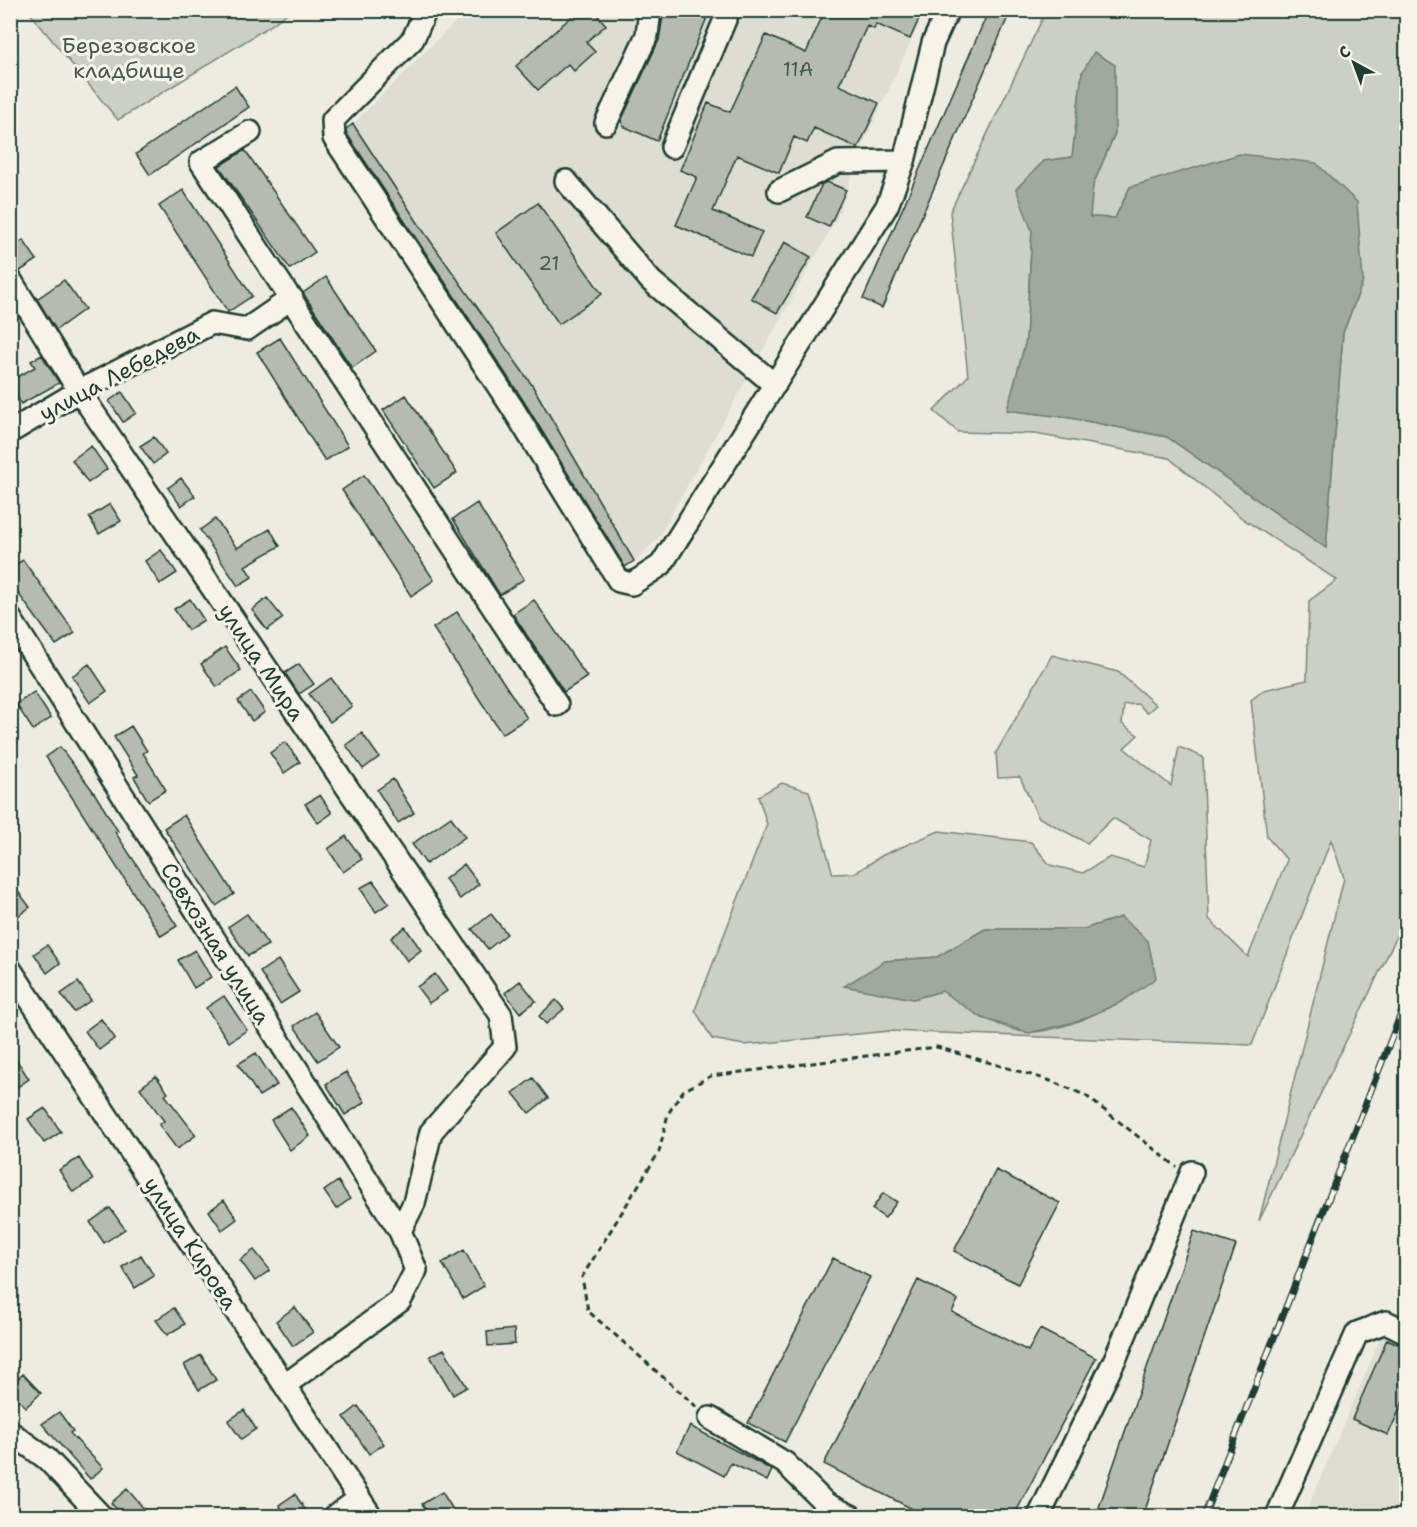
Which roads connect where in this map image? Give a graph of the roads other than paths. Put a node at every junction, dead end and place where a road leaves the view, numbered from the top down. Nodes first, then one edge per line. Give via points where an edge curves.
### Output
1 (426, 10) edge
2 (650, 10) edge
3 (729, 10) edge
4 (948, 10) edge
5 (606, 123) dead end
6 (250, 132) dead end
7 (672, 147) dead end
8 (904, 161) junction
9 (566, 181) dead end
10 (779, 191) dead end
11 (10, 279) edge
12 (292, 298) junction
13 (775, 385) junction
14 (79, 391) junction
15 (10, 432) edge
16 (10, 618) edge
17 (557, 705) dead end
18 (10, 969) edge
19 (1192, 1172) road end
20 (400, 1231) junction
21 (1407, 1332) edge
22 (285, 1385) junction
23 (710, 1418) road end
24 (10, 1432) edge
25 (365, 1508) edge
26 (101, 1516) edge
27 (335, 1516) edge
28 (851, 1516) edge
29 (1039, 1516) edge
30 (1277, 1516) edge

1 - 13 street via 413,39 333,120 334,138 512,406 619,581 632,585 661,565
2 - 5 street via 647,35
3 - 7 street
4 - 8 street via 933,43
6 - 12 street via 201,162
8 - 10 street via 838,162
8 - 13 street via 887,206
9 - 13 street via 651,281
11 - 14 street, улица Мира
12 - 14 street, улица Лебедева via 246,329 212,323
12 - 17 street
14 - 15 street, улица Лебедева
14 - 20 street, улица Мира via 501,1015 505,1047 431,1132 414,1203
16 - 20 street, Совхозная улица
18 - 22 street, улица Кирова
19 - 29 street via 1116,1357
20 - 22 street, Совхозная улица via 416,1270 400,1301
21 - 30 street via 1386,1322 1357,1334
22 - 25 street, улица Кирова
23 - 28 street via 785,1463 826,1504
24 - 26 street via 47,1459
25 - 27 street

